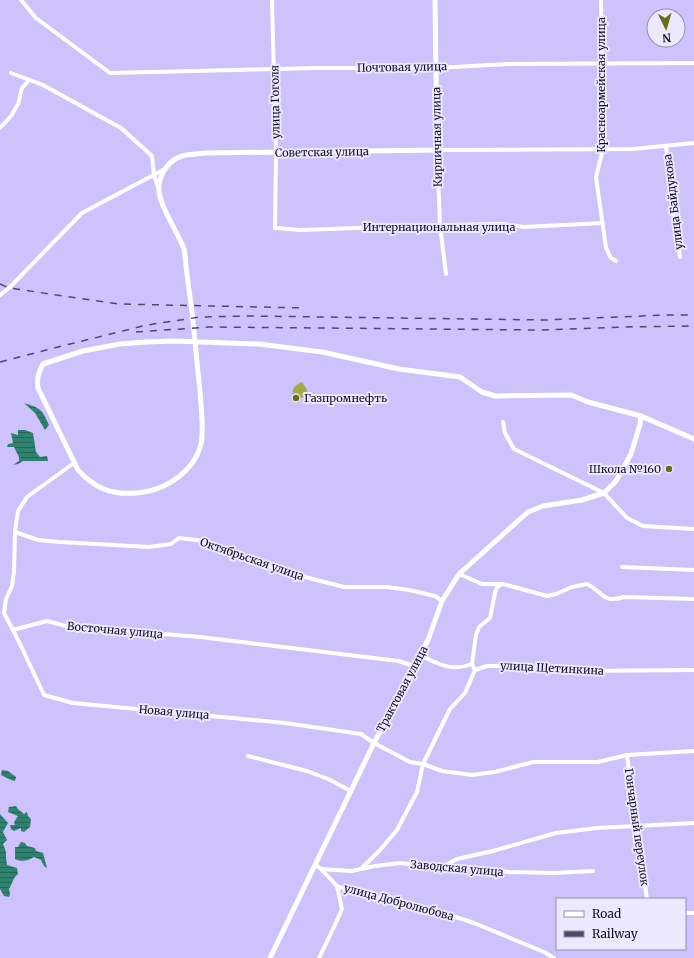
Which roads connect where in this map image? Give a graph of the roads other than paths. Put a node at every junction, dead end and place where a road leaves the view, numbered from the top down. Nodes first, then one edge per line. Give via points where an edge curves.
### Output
1 (21, 0) edge
2 (272, 0) edge
3 (435, 0) edge
4 (601, 0) edge
5 (602, 63) junction
6 (694, 63) edge
7 (436, 68) junction
8 (274, 70) junction
9 (11, 73) dead end
10 (29, 80) junction
11 (0, 128) edge
12 (694, 143) edge
13 (666, 146) junction
14 (603, 149) junction
15 (437, 150) junction
16 (276, 152) junction
17 (164, 170) junction
18 (154, 175) junction
19 (158, 187) junction
20 (602, 223) junction
21 (440, 225) junction
22 (275, 228) joint
23 (680, 257) dead end
24 (616, 261) dead end
25 (446, 274) dead end
26 (0, 295) edge
27 (641, 416) junction
28 (504, 422) dead end
29 (694, 439) edge
30 (74, 463) junction
31 (604, 493) junction
32 (694, 529) edge
33 (15, 532) junction
34 (622, 568) dead end
35 (694, 570) edge
36 (459, 574) junction
37 (503, 584) junction
38 (694, 599) edge
39 (442, 601) junction
40 (13, 630) junction
41 (420, 655) junction
42 (472, 664) junction
43 (414, 666) junction
44 (475, 670) junction
45 (694, 670) edge
46 (374, 743) junction
47 (694, 751) edge
48 (627, 755) junction
49 (248, 756) dead end
50 (424, 764) junction
51 (351, 791) junction
52 (694, 823) edge
53 (636, 825) junction
54 (316, 865) junction
55 (445, 865) junction
56 (321, 869) junction
57 (362, 869) junction
58 (593, 871) dead end
59 (337, 886) junction
60 (647, 898) edge
61 (270, 958) edge
62 (319, 958) edge
63 (554, 958) edge

1 - 8 street, Почтовая улица via 36,18 110,74
2 - 8 street, улица Гоголя
3 - 7 street, Кирпичная улица
4 - 5 street, Красноармейская улица
5 - 6 street, Почтовая улица
5 - 7 street, Почтовая улица
5 - 14 street, Красноармейская улица
7 - 8 street, Почтовая улица
7 - 15 street, Кирпичная улица
8 - 16 street, улица Гоголя
9 - 10 street
10 - 11 street via 22,88 18,104 11,116
10 - 18 street via 121,128 152,156
12 - 13 street, Советская улица
13 - 14 street, Советская улица
13 - 23 street, улица Байдукова
14 - 15 street, Советская улица
14 - 20 street, Красноармейская улица via 596,177
15 - 16 street, Советская улица
15 - 21 street, Кирпичная улица
16 - 17 street, Советская улица via 181,156 168,164
16 - 22 street, улица Гоголя
17 - 18 street, Советская улица
17 - 19 street
18 - 19 street
18 - 26 street, Советская улица via 82,213
19 - 30 street via 160,199 184,250 202,415 202,437 197,456 189,467 165,486 131,494 100,488 88,480
20 - 21 street, Интернациональная улица via 524,227 502,224
20 - 24 street, Красноармейская улица via 606,248 611,258
21 - 22 street, Интернациональная улица via 301,230
21 - 25 street, Кирпичная улица
27 - 29 street
27 - 30 street via 570,395 495,396 482,392 460,378 399,370 322,352 267,345 175,341 120,344 83,351 51,361 43,364 38,372 38,388
27 - 31 street via 631,454 616,481
28 - 31 street via 505,433 514,449
30 - 33 street via 27,497 18,511
31 - 32 street via 627,518 644,526
31 - 36 street, Трактовая улица via 582,500 543,506 528,512
33 - 39 street, Октябрьская улица via 38,540 149,547 171,544 179,538 205,541 223,552 344,587 410,590 435,596
33 - 40 street via 12,586 6,599 4,613
34 - 35 street
36 - 37 street via 482,584
36 - 39 street, Трактовая улица
37 - 38 street via 547,596 587,584 608,599
37 - 42 street via 495,593 490,618 479,627
39 - 41 street, Трактовая улица
40 - 43 street, Восточная улица via 47,621 66,626 200,637 384,659
40 - 46 street, Новая улица via 44,695 73,703 285,723 361,734
41 - 42 street via 436,664 446,666
41 - 43 street, Трактовая улица
42 - 44 street
43 - 46 street, Трактовая улица
44 - 45 street, улица Щетинкина via 486,666 516,666 576,671
44 - 50 street via 465,693 450,709
46 - 50 street, Новая улица via 410,762
46 - 51 street, Трактовая улица
47 - 48 street, Новая улица
48 - 50 street, Новая улица via 598,762 533,762 472,776 442,771
48 - 53 street, Гончарный переулок
49 - 51 street via 307,771
50 - 57 street via 417,792 397,830
51 - 54 street, Трактовая улица
52 - 53 street
53 - 55 street via 556,833 456,859
53 - 60 street, Гончарный переулок
54 - 56 street, улица Добролюбова
54 - 61 street, Трактовая улица
55 - 57 street, Заводская улица via 431,867 400,862
55 - 58 street, Заводская улица via 509,872
56 - 57 street, Заводская улица
56 - 59 street, улица Добролюбова
59 - 62 street via 342,909
59 - 63 street, улица Добролюбова via 355,893 431,909 467,921

